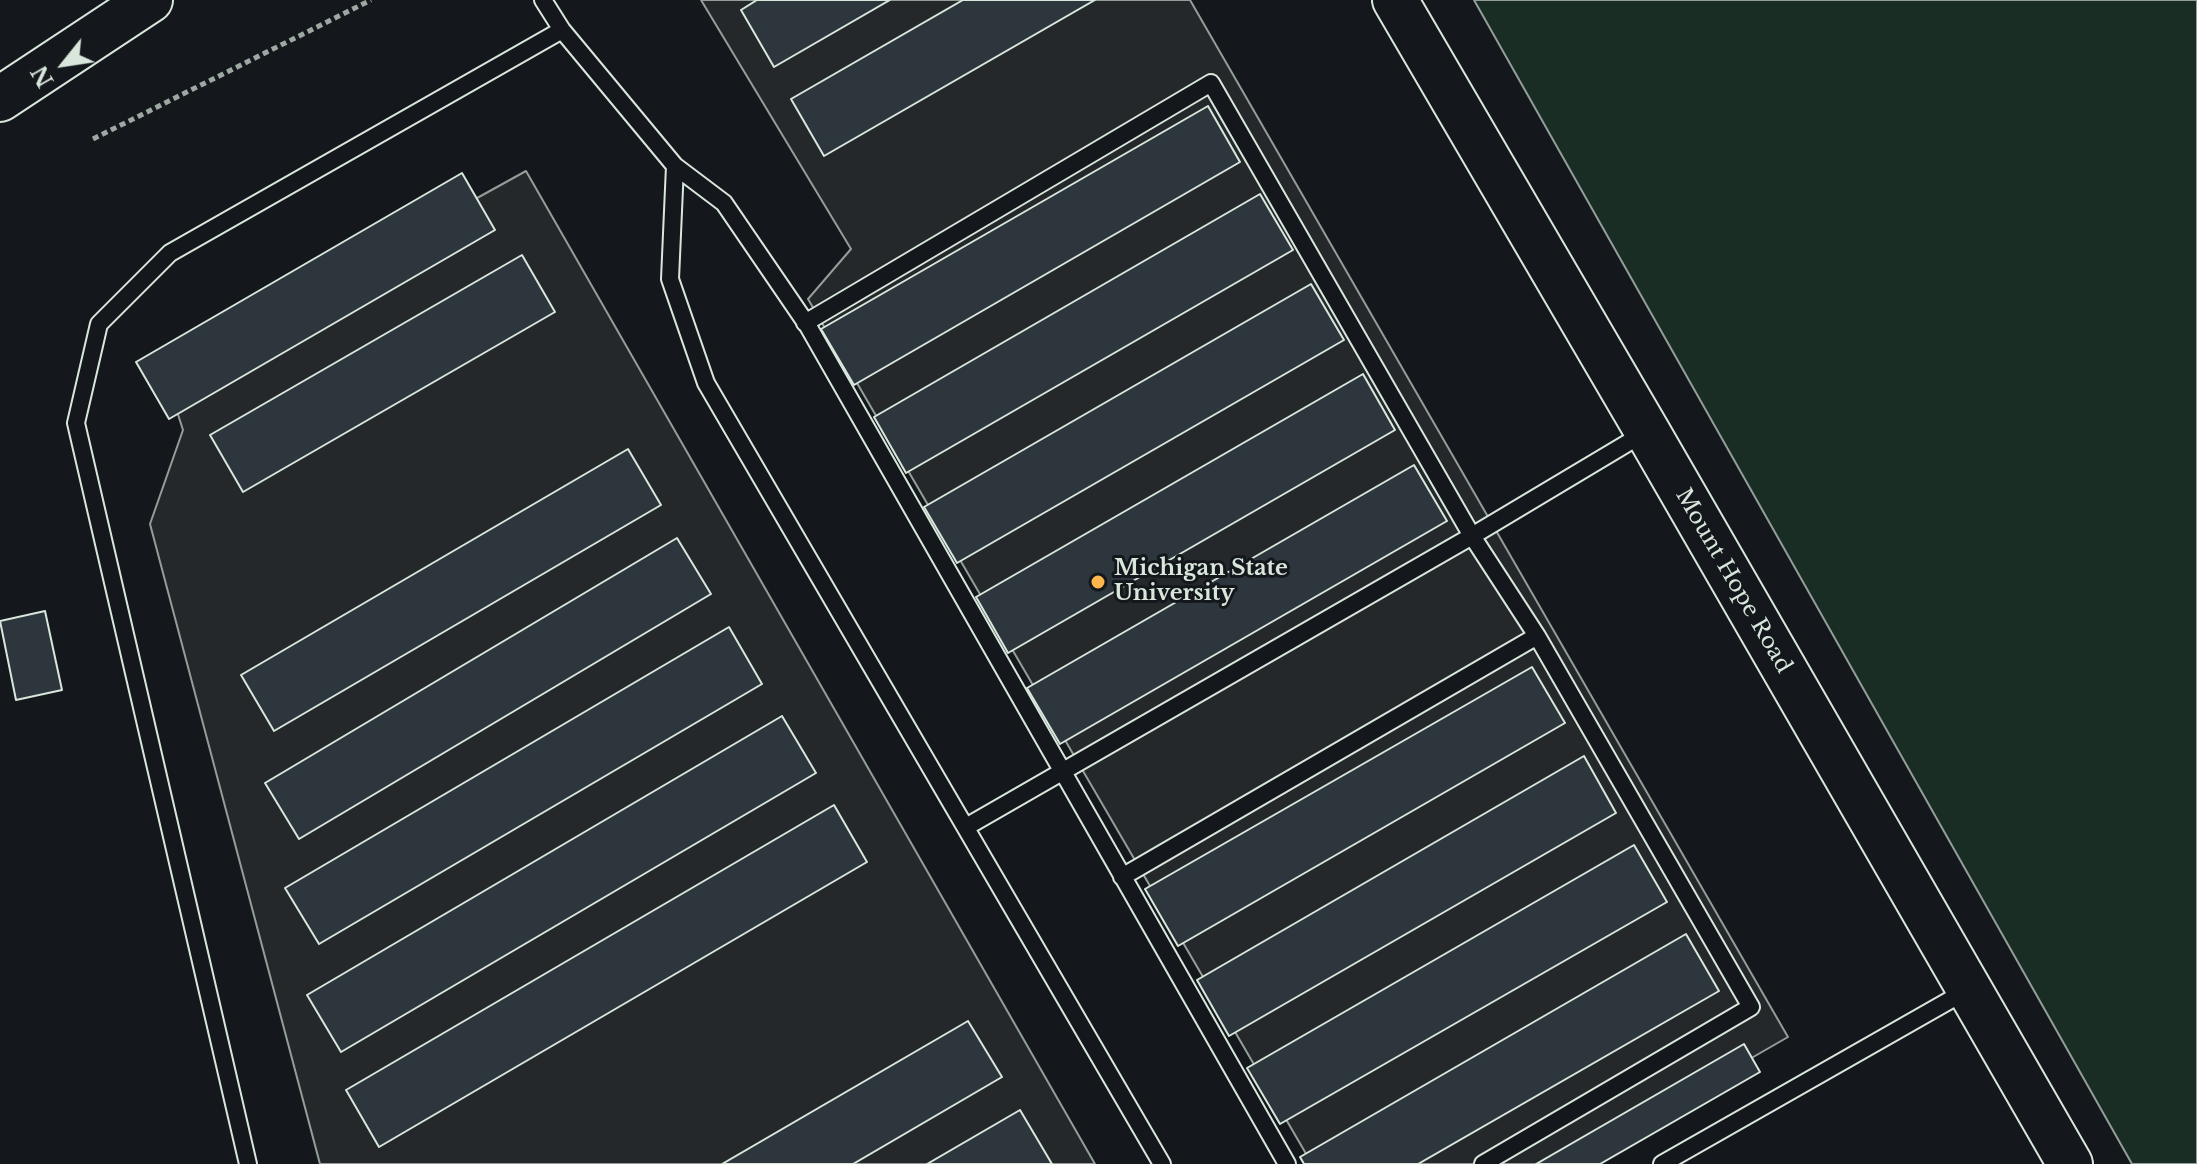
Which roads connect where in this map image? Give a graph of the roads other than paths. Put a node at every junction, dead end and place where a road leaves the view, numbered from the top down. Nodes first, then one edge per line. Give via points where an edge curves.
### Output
1 (150, 0) edge
2 (543, 0) edge
3 (1395, 0) edge
4 (562, 30) junction
5 (0, 99) edge
6 (675, 166) junction
7 (805, 323) junction
8 (1647, 431) junction
9 (1472, 536) junction
10 (1537, 636) junction
11 (1062, 773) junction
12 (966, 827) junction
13 (1122, 877) junction
14 (1968, 990) junction
15 (248, 1164) edge
16 (1162, 1164) edge
17 (1287, 1164) edge
18 (1483, 1164) edge
19 (1662, 1164) edge
20 (2070, 1164) edge

1 - 5 street
2 - 4 lane
3 - 8 street, Mount Hope Road
4 - 6 lane
4 - 15 lane via 170,253 99,324 76,423
6 - 7 lane via 724,203
6 - 12 lane via 670,279 706,383
7 - 9 lane via 1211,83
7 - 11 lane
8 - 9 lane
8 - 14 street, Mount Hope Road
9 - 10 lane
9 - 11 lane
10 - 13 lane
10 - 18 lane via 1751,1007
11 - 12 lane
11 - 13 lane
12 - 16 lane
13 - 17 lane
14 - 19 lane
14 - 20 street, Mount Hope Road

